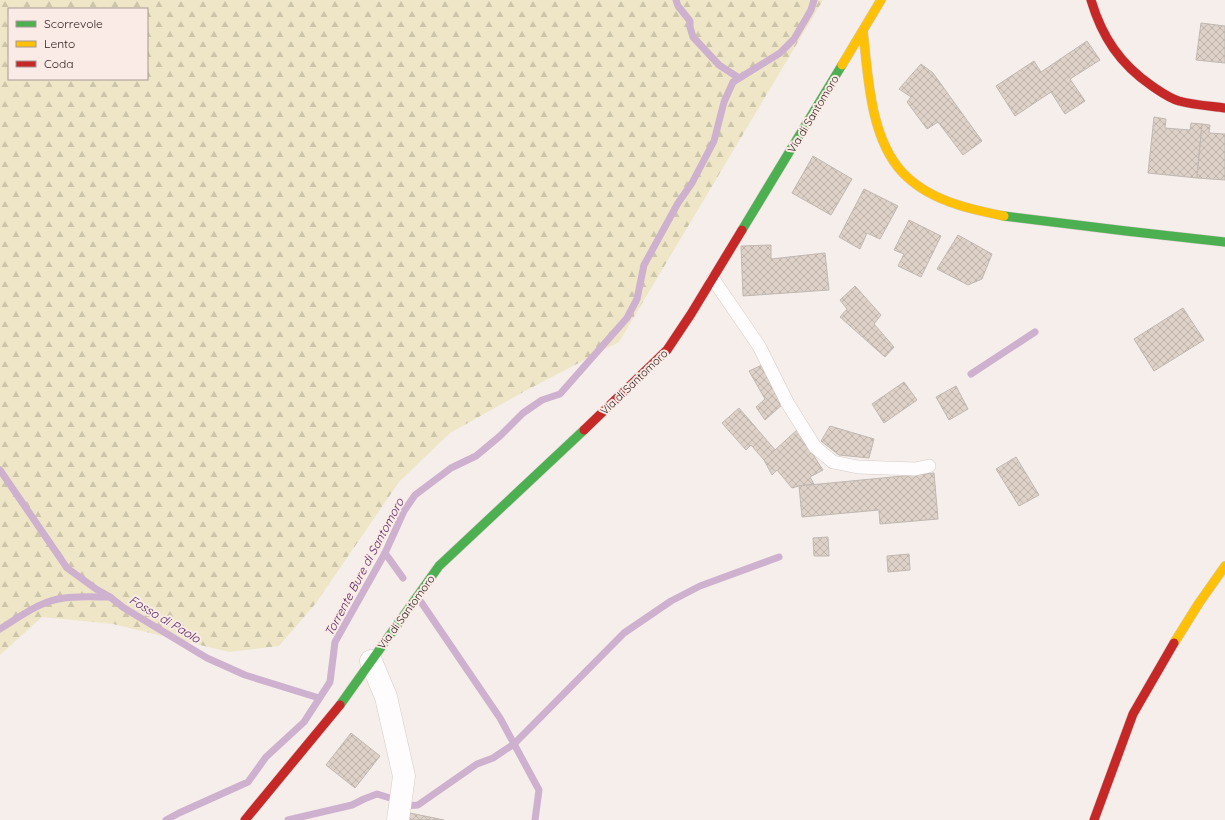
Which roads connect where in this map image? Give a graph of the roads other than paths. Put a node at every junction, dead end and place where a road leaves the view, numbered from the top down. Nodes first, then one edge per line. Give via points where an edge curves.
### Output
1 (881, 0) edge
2 (1091, 0) edge
3 (863, 31) junction
4 (1225, 108) edge
5 (1225, 242) edge
6 (713, 279) junction
7 (929, 466) dead end
8 (1225, 566) edge
9 (371, 661) junction
10 (245, 820) edge
11 (398, 820) edge
12 (1094, 820) edge

1 - 3 street, Via di Santomoro
2 - 4 street via 1100,28 1112,48 1129,68 1147,83 1179,100
3 - 5 street via 874,116 880,134 899,168 913,182 931,193 952,203 1003,216
3 - 6 street, Via di Santomoro
6 - 7 lane via 759,346 788,404 815,447 833,462 858,467 915,469
6 - 9 street, Via di Santomoro via 667,350 439,566
8 - 12 street via 1191,616 1133,714
9 - 10 street, Via di Santomoro via 339,706
9 - 11 street, Via di Santomoro via 386,697 404,776

